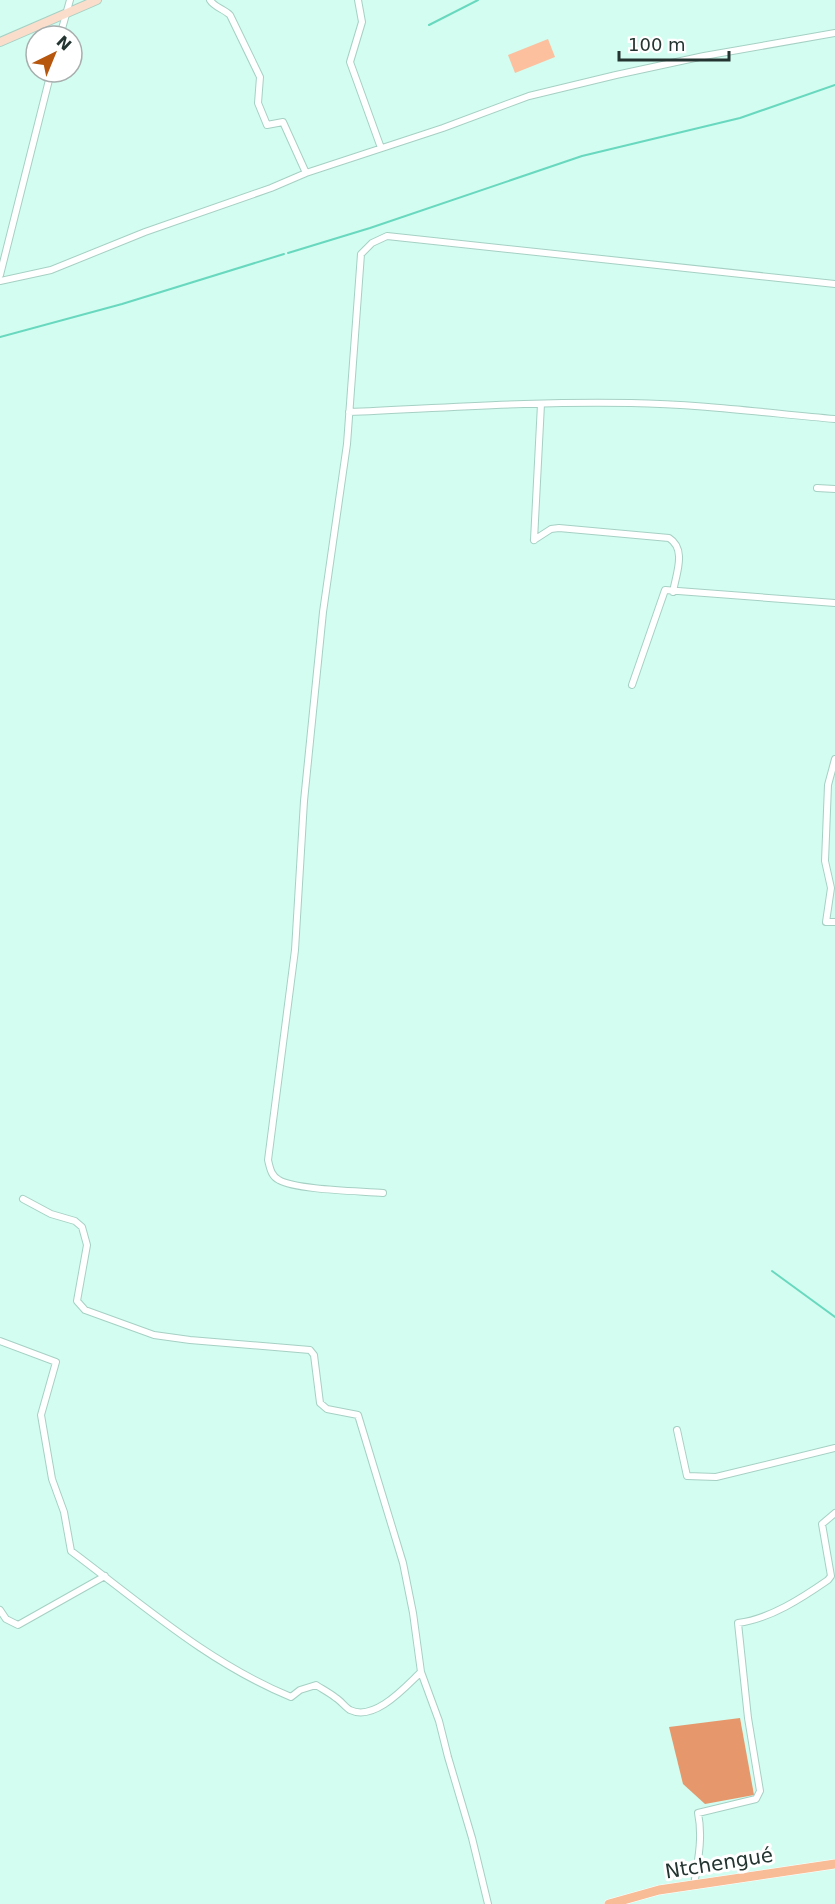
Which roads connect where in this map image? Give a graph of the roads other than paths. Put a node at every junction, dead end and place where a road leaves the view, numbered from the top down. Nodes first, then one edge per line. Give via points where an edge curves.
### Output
1 (70, 0) edge
2 (97, 0) edge
3 (210, 0) edge
4 (358, 0) edge
5 (66, 15) junction
6 (63, 24) edge
7 (835, 33) edge
8 (0, 42) edge
9 (48, 84) edge
10 (381, 148) junction
11 (306, 173) junction
12 (0, 275) edge
13 (0, 281) edge
14 (835, 284) edge
15 (541, 404) junction
16 (349, 412) junction
17 (835, 418) edge
18 (817, 488) dead end
19 (835, 489) edge
20 (673, 592) junction
21 (835, 603) edge
22 (632, 685) dead end
23 (835, 759) edge
24 (835, 922) edge
25 (383, 1193) dead end
26 (23, 1199) dead end
27 (0, 1341) edge
28 (676, 1430) dead end
29 (835, 1448) edge
30 (835, 1513) edge
31 (105, 1576) junction
32 (833, 1576) edge
33 (0, 1610) edge
34 (421, 1671) junction
35 (835, 1864) edge
36 (694, 1885) junction
37 (488, 1904) edge
38 (609, 1904) edge

1 - 5 street
2 - 5 street
3 - 11 street via 230,15 260,77 258,103 267,125 283,122
4 - 10 street via 362,22 350,62
5 - 6 street
5 - 8 street
7 - 10 street via 704,56 529,96
9 - 12 street
10 - 11 street
11 - 13 street via 51,270
14 - 16 street via 387,236 361,254
15 - 16 street
15 - 17 street via 666,404
15 - 20 street via 534,540 559,528 669,538 680,553
16 - 25 street via 323,612 295,950 268,1160 274,1176 283,1182
18 - 19 street
20 - 21 street
20 - 22 street via 665,590
23 - 24 street via 828,785 825,861 831,888 826,922
26 - 34 street via 82,1227 87,1245 76,1301 85,1310 154,1335 313,1351 320,1403 327,1409 358,1415 403,1563
27 - 31 street via 56,1362 41,1416 52,1479 64,1512 71,1551
28 - 29 street via 687,1476 716,1477
30 - 32 street via 822,1524
31 - 33 street via 18,1625
31 - 34 street via 193,1644 229,1667 291,1697 316,1685 349,1710 370,1711 401,1694
32 - 36 street via 794,1602 752,1621 738,1623 760,1791 756,1799 698,1813 701,1826
34 - 37 street via 439,1721
35 - 36 main road, Ntchengué
36 - 38 main road, Ntchengué

